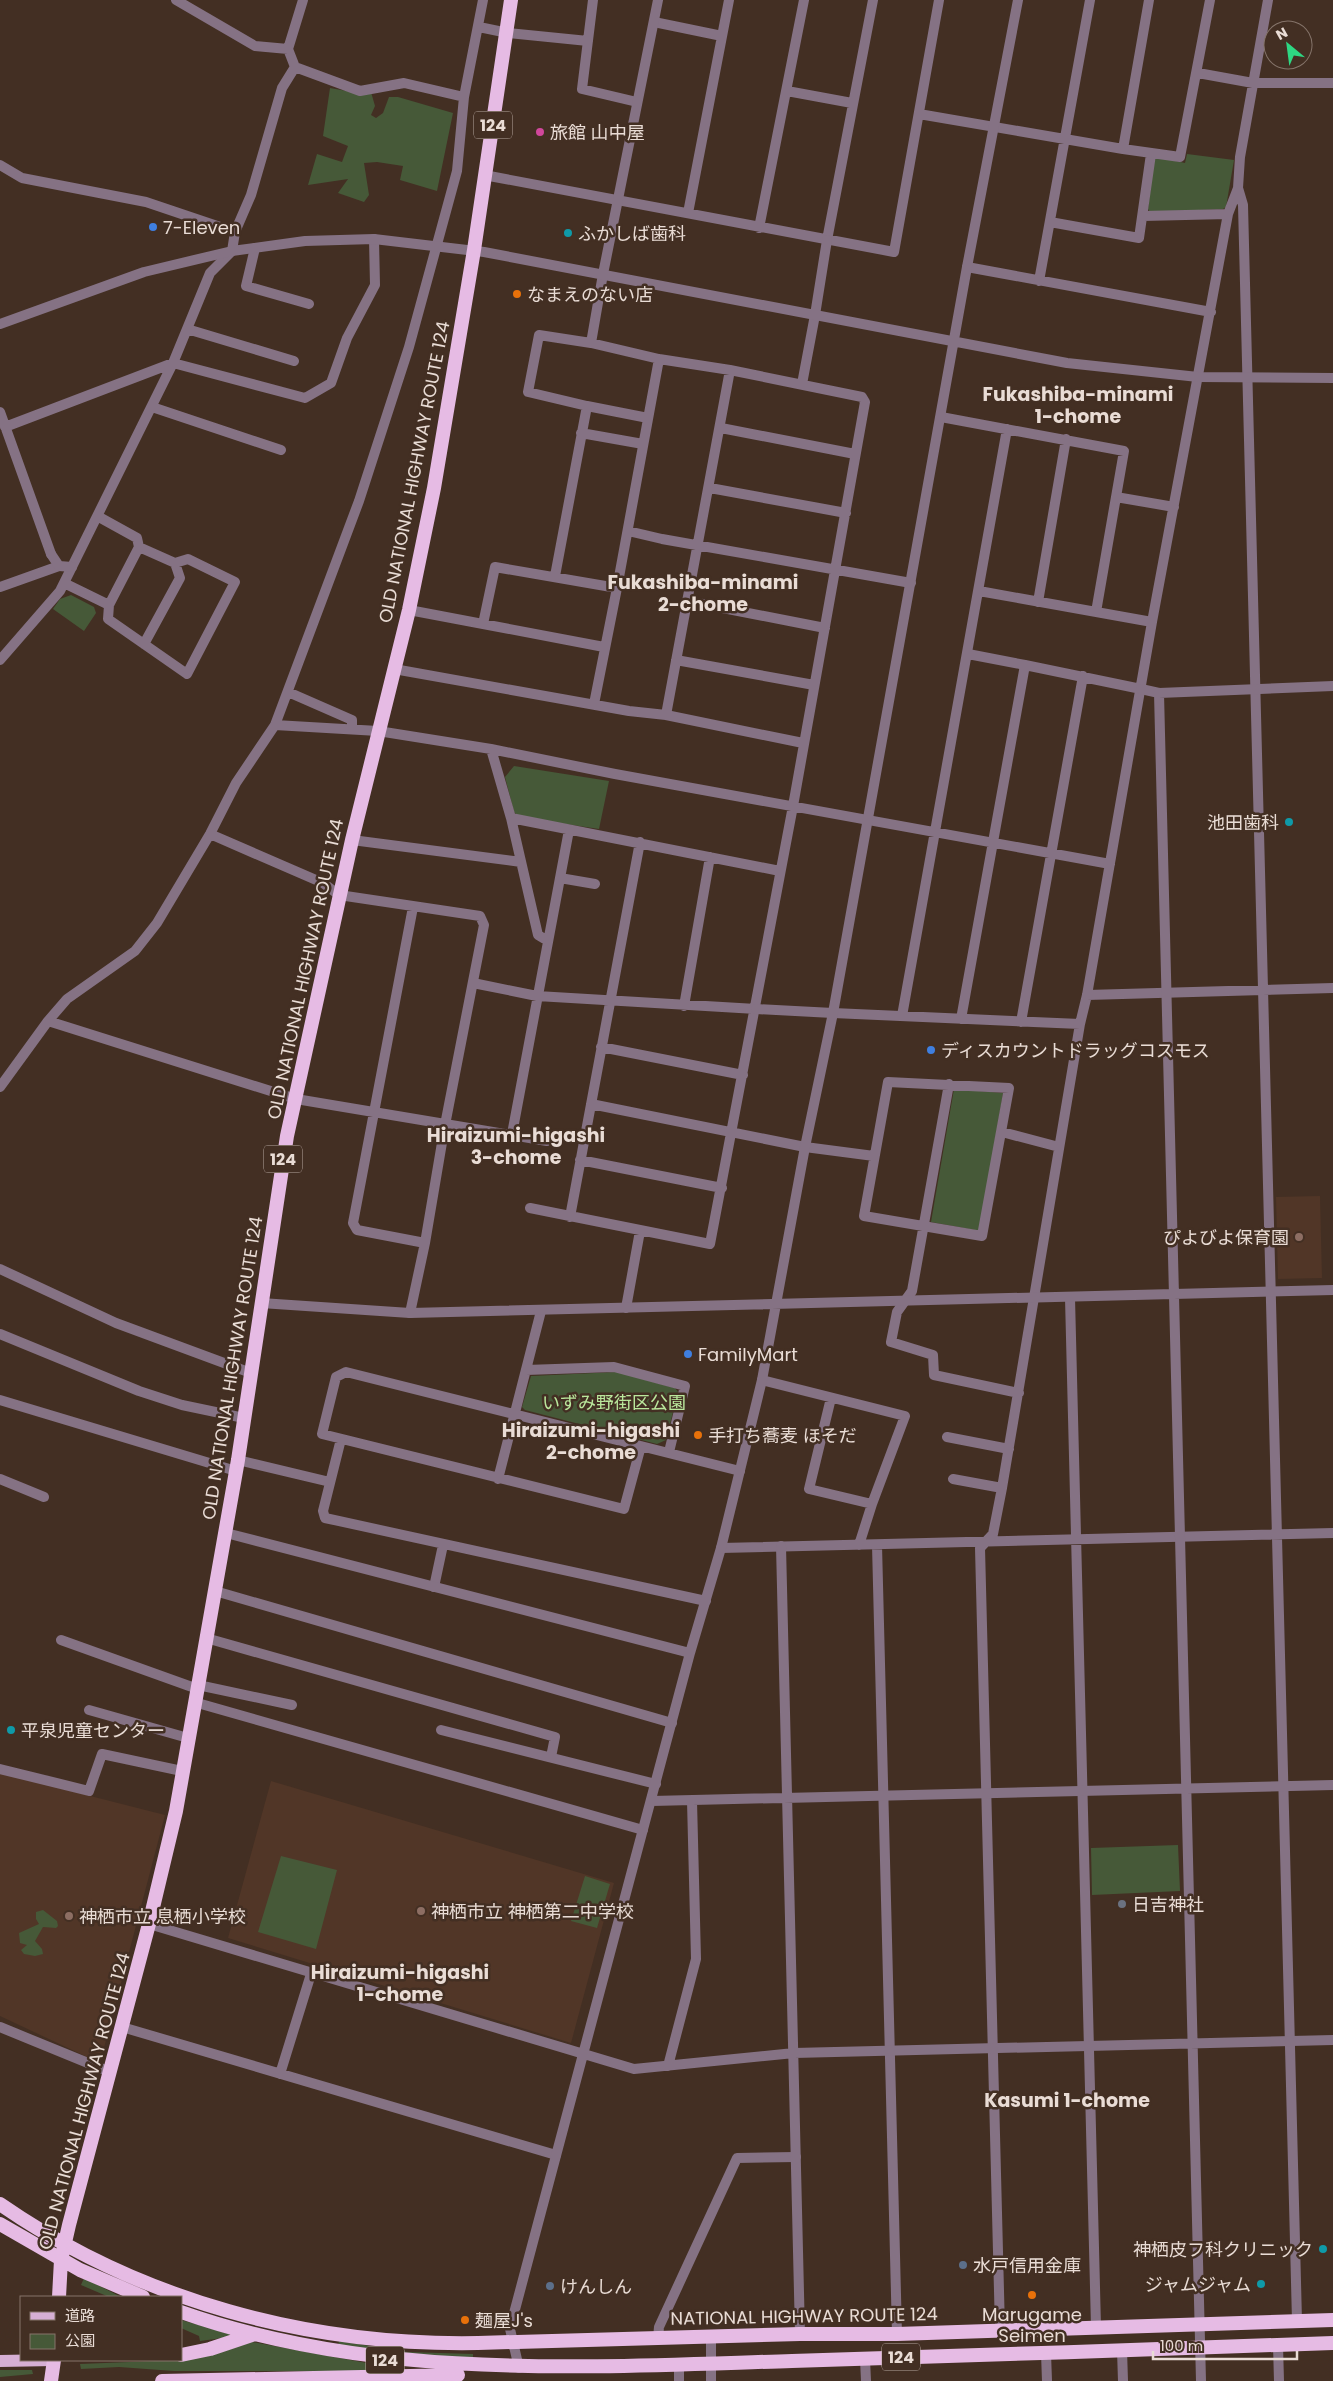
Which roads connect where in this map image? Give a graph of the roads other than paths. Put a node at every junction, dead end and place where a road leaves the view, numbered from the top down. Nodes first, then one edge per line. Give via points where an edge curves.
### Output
1 (176, 0) edge
2 (303, 0) edge
3 (484, 0) edge
4 (511, 0) edge
5 (593, 0) edge
6 (658, 0) edge
7 (729, 0) edge
8 (804, 0) edge
9 (873, 0) edge
10 (939, 0) edge
11 (1018, 0) edge
12 (1090, 0) edge
13 (1149, 0) edge
14 (1210, 0) edge
15 (1268, 0) edge
16 (654, 22) junction
17 (479, 27) junction
18 (508, 34) junction
19 (722, 36) junction
20 (588, 40) junction
21 (288, 48) junction
22 (295, 67) junction
23 (1198, 73) junction
24 (1333, 83) edge
25 (1253, 84) junction
26 (787, 91) junction
27 (464, 97) junction
28 (637, 102) junction
29 (852, 103) junction
30 (919, 114) junction
31 (993, 127) junction
32 (1065, 139) junction
33 (1123, 149) junction
34 (1151, 154) junction
35 (0, 165) edge
36 (484, 175) junction
37 (1238, 188) junction
38 (618, 200) junction
39 (688, 213) junction
40 (1228, 214) junction
41 (1142, 216) junction
42 (1050, 222) junction
43 (759, 228) junction
44 (235, 232) junction
45 (374, 240) junction
46 (827, 240) junction
47 (438, 245) junction
48 (255, 248) junction
49 (474, 250) junction
50 (232, 251) junction
51 (967, 267) junction
52 (603, 274) junction
53 (1039, 281) junction
54 (308, 304) dead end
55 (1211, 312) junction
56 (815, 315) junction
57 (0, 324) edge
58 (187, 329) junction
59 (955, 342) junction
60 (591, 343) junction
61 (659, 359) junction
62 (294, 361) dead end
63 (173, 363) junction
64 (730, 370) junction
65 (1198, 377) junction
66 (1247, 378) junction
67 (1333, 378) edge
68 (802, 384) junction
69 (587, 406) junction
70 (152, 407) junction
71 (0, 412) edge
72 (941, 417) junction
73 (648, 418) junction
74 (5, 427) junction
75 (721, 428) junction
76 (1007, 429) junction
77 (581, 433) junction
78 (1066, 439) junction
79 (643, 444) junction
80 (281, 450) dead end
81 (855, 454) junction
82 (710, 488) junction
83 (1116, 497) junction
84 (1174, 507) junction
85 (846, 513) junction
86 (99, 517) junction
87 (628, 531) junction
88 (698, 544) junction
89 (139, 547) junction
90 (175, 563) junction
91 (59, 566) junction
92 (72, 567) junction
93 (836, 570) junction
94 (555, 576) junction
95 (64, 583) junction
96 (911, 583) junction
97 (0, 587) edge
98 (617, 588) junction
99 (979, 591) junction
100 (687, 602) junction
101 (1038, 602) junction
102 (110, 605) junction
103 (409, 610) junction
104 (1096, 612) junction
105 (1152, 622) junction
106 (483, 624) junction
107 (825, 628) junction
108 (144, 644) junction
109 (604, 647) junction
110 (968, 654) junction
111 (0, 660) edge
112 (676, 660) junction
113 (1025, 665) junction
114 (394, 669) junction
115 (1083, 676) junction
116 (814, 685) junction
117 (1333, 686) edge
118 (1255, 688) junction
119 (1141, 689) junction
120 (288, 692) junction
121 (1159, 693) junction
122 (594, 704) junction
123 (666, 715) junction
124 (275, 725) junction
125 (352, 729) junction
126 (378, 731) junction
127 (803, 743) junction
128 (491, 749) junction
129 (793, 806) junction
130 (511, 818) junction
131 (866, 820) junction
132 (569, 830) junction
133 (210, 834) junction
134 (935, 834) junction
135 (352, 840) junction
136 (640, 842) junction
137 (993, 843) junction
138 (1052, 854) junction
139 (710, 858) junction
140 (521, 862) junction
141 (1110, 864) junction
142 (780, 871) junction
143 (560, 878) junction
144 (595, 884) dead end
145 (339, 895) junction
146 (413, 906) junction
147 (548, 941) junction
148 (473, 983) junction
149 (1333, 988) edge
150 (1263, 990) junction
151 (1166, 993) junction
152 (537, 996) junction
153 (1087, 996) junction
154 (611, 1001) junction
155 (684, 1006) junction
156 (756, 1009) junction
157 (833, 1013) junction
158 (902, 1016) junction
159 (961, 1019) junction
160 (48, 1021) junction
161 (1021, 1022) junction
162 (1080, 1024) junction
163 (601, 1048) junction
164 (743, 1074) junction
165 (949, 1084) junction
166 (0, 1086) edge
167 (296, 1099) junction
168 (591, 1104) junction
169 (374, 1112) junction
170 (445, 1124) junction
171 (732, 1132) junction
172 (1002, 1132) junction
173 (512, 1134) junction
174 (547, 1141) dead end
175 (805, 1147) junction
176 (1059, 1147) junction
177 (874, 1156) junction
178 (580, 1160) junction
179 (722, 1188) junction
180 (530, 1208) dead end
181 (570, 1217) junction
182 (923, 1227) junction
183 (640, 1231) junction
184 (425, 1243) junction
185 (0, 1270) edge
186 (1333, 1290) edge
187 (1270, 1292) junction
188 (1173, 1295) junction
189 (1035, 1298) junction
190 (1070, 1298) junction
191 (906, 1301) junction
192 (262, 1303) junction
193 (776, 1304) junction
194 (626, 1308) junction
195 (541, 1311) junction
196 (410, 1313) junction
197 (0, 1334) edge
198 (526, 1370) junction
199 (251, 1373) junction
200 (762, 1380) junction
201 (1019, 1393) junction
202 (831, 1398) junction
203 (0, 1400) edge
204 (514, 1413) junction
205 (244, 1418) junction
206 (948, 1437) dead end
207 (341, 1439) junction
208 (641, 1446) junction
209 (1009, 1450) junction
210 (669, 1452) junction
211 (237, 1466) junction
212 (740, 1471) junction
213 (498, 1478) junction
214 (0, 1479) edge
215 (953, 1479) dead end
216 (330, 1482) junction
217 (1002, 1488) junction
218 (44, 1497) dead end
219 (872, 1504) junction
220 (226, 1533) junction
221 (1333, 1533) edge
222 (1277, 1534) junction
223 (1179, 1536) junction
224 (1075, 1539) junction
225 (986, 1541) junction
226 (443, 1545) junction
227 (859, 1545) junction
228 (877, 1545) junction
229 (781, 1546) junction
230 (721, 1548) junction
231 (434, 1587) junction
232 (215, 1591) junction
233 (706, 1601) junction
234 (206, 1638) junction
235 (61, 1640) dead end
236 (690, 1653) junction
237 (198, 1684) junction
238 (194, 1702) junction
239 (292, 1705) dead end
240 (89, 1710) dead end
241 (672, 1723) junction
242 (441, 1730) dead end
243 (188, 1738) junction
244 (551, 1758) junction
245 (0, 1768) edge
246 (182, 1771) junction
247 (656, 1784) junction
248 (1333, 1785) edge
249 (1283, 1787) junction
250 (1186, 1789) junction
251 (1081, 1792) junction
252 (985, 1795) junction
253 (883, 1797) junction
254 (786, 1798) junction
255 (692, 1801) junction
256 (652, 1802) junction
257 (643, 1830) junction
258 (149, 1924) junction
259 (311, 1974) junction
260 (0, 2027) edge
261 (122, 2027) junction
262 (1333, 2040) edge
263 (1290, 2041) junction
264 (1192, 2044) junction
265 (1087, 2045) junction
266 (992, 2048) junction
267 (889, 2051) junction
268 (794, 2053) junction
269 (584, 2054) junction
270 (668, 2066) junction
271 (110, 2072) junction
272 (280, 2074) junction
273 (556, 2155) junction
274 (796, 2157) junction
275 (0, 2204) edge
276 (0, 2224) edge
277 (64, 2244) junction
278 (61, 2260) junction
279 (59, 2296) edge
280 (141, 2296) edge
281 (181, 2296) edge
282 (182, 2297) edge
283 (182, 2312) edge
284 (1333, 2320) edge
285 (1298, 2321) junction
286 (1200, 2324) junction
287 (276, 2325) junction
288 (1096, 2328) junction
289 (1000, 2330) junction
290 (800, 2334) junction
291 (897, 2334) junction
292 (253, 2335) junction
293 (711, 2336) junction
294 (658, 2338) junction
295 (513, 2342) junction
296 (1333, 2343) edge
297 (1278, 2345) junction
298 (1200, 2347) junction
299 (1122, 2350) junction
300 (1046, 2353) junction
301 (182, 2355) edge
302 (865, 2359) junction
303 (27, 2361) edge
304 (54, 2361) edge
305 (0, 2362) edge
306 (680, 2364) junction
307 (711, 2364) junction
308 (519, 2368) junction
309 (51, 2381) edge
310 (162, 2381) edge
311 (679, 2381) edge
312 (711, 2381) edge
313 (866, 2381) edge
314 (1047, 2381) edge
315 (1123, 2381) edge
316 (1201, 2381) edge
317 (1279, 2381) edge

1 - 21 street via 255,46
2 - 21 street
3 - 17 street
4 - 18 highway, OLD NATIONAL HIGHWAY ROUTE 124 / 124
5 - 20 street
6 - 16 street
7 - 19 street
8 - 26 street
9 - 29 street
10 - 30 street
11 - 31 street
12 - 32 street
13 - 33 street
14 - 23 street
15 - 25 street
16 - 19 street
16 - 28 street
17 - 18 street
17 - 27 street
18 - 20 street
18 - 36 highway, OLD NATIONAL HIGHWAY ROUTE 124 / 124
19 - 39 street
20 - 28 street via 582,89
21 - 22 street
22 - 27 street via 360,91 404,83
22 - 44 street via 282,88 251,195
23 - 25 street
23 - 34 street via 1180,157
24 - 25 street
25 - 37 street
26 - 29 street
26 - 43 street
27 - 47 street via 457,171
28 - 38 street
29 - 46 street
30 - 31 street
30 - 46 street via 894,252
31 - 32 street
31 - 51 street
32 - 33 street
32 - 42 street
33 - 34 street
34 - 41 street
35 - 44 street via 22,178 146,202
36 - 38 street
36 - 49 highway, OLD NATIONAL HIGHWAY ROUTE 124 / 124
37 - 40 street
37 - 66 street via 1243,205
38 - 39 street
38 - 52 street
39 - 43 street
40 - 41 street
40 - 55 street
41 - 42 street via 1139,238
42 - 53 street
43 - 46 street
44 - 50 street
45 - 47 street
45 - 48 street via 304,241
45 - 63 street via 375,285 347,338 331,383 305,398
46 - 56 street
47 - 49 street
47 - 120 street via 359,501
48 - 50 street
48 - 54 street via 246,286
49 - 52 street
49 - 103 highway, OLD NATIONAL HIGHWAY ROUTE 124 / 124 via 434,488
50 - 57 street via 144,272
50 - 58 street via 210,273
51 - 53 street
51 - 59 street
52 - 56 street
52 - 60 street
53 - 55 street
55 - 65 street
56 - 59 street
56 - 68 street
58 - 62 street
58 - 63 street
59 - 65 street via 1067,363
59 - 72 street
60 - 61 street
60 - 69 street via 539,335 528,392
61 - 64 street
61 - 73 street
63 - 70 street
63 - 74 street
64 - 68 street
64 - 75 street
65 - 66 street
65 - 84 street
66 - 67 street
66 - 118 street
68 - 81 street via 862,397 865,402
69 - 73 street
69 - 77 street
70 - 80 street
70 - 86 street
71 - 74 street
72 - 76 street
72 - 96 street
73 - 79 street
74 - 91 street via 51,554
75 - 81 street
75 - 82 street
76 - 78 street
76 - 99 street
77 - 79 street
77 - 94 street
78 - 83 street via 1124,451
78 - 101 street
79 - 87 street
81 - 85 street
82 - 85 street
82 - 88 street
83 - 84 street
83 - 104 street
84 - 105 street
85 - 93 street
86 - 89 street via 137,538
86 - 92 street
87 - 88 street
87 - 98 street
88 - 93 street
88 - 100 street
89 - 90 street
89 - 102 street
90 - 108 street via 180,578
90 - 108 street via 188,559 235,582 187,674
91 - 92 street
91 - 97 street
92 - 95 street
93 - 96 street
93 - 107 street
94 - 98 street
94 - 106 street via 495,567
95 - 102 street
95 - 111 street
96 - 131 street
98 - 109 street
99 - 101 street
99 - 110 street
100 - 107 street
100 - 112 street
101 - 104 street
102 - 108 street via 108,619
103 - 106 street
103 - 114 highway, OLD NATIONAL HIGHWAY ROUTE 124 / 124
104 - 105 street
105 - 119 street
106 - 109 street
107 - 116 street
109 - 122 street
110 - 113 street
110 - 134 street
112 - 116 street
112 - 123 street
113 - 115 street
113 - 137 street
114 - 122 street
114 - 126 highway, OLD NATIONAL HIGHWAY ROUTE 124 / 124
115 - 119 street
115 - 138 street
116 - 127 street
117 - 118 street
118 - 121 street
118 - 150 street
119 - 121 street
119 - 141 street
120 - 124 street
120 - 125 street via 352,720
121 - 151 street
122 - 123 street
123 - 127 street
124 - 125 street
124 - 133 street via 236,783
125 - 126 street
126 - 128 street
126 - 135 highway, OLD NATIONAL HIGHWAY ROUTE 124 / 124
127 - 129 street
128 - 129 street
128 - 130 street
129 - 131 street
129 - 142 street
130 - 132 street
130 - 140 street
131 - 134 street
131 - 157 street
132 - 136 street
132 - 143 street
133 - 145 street via 323,883
133 - 160 street via 157,923 135,951 68,999
134 - 137 street
134 - 158 street
135 - 140 street
135 - 145 highway, OLD NATIONAL HIGHWAY ROUTE 124 / 124
136 - 139 street
136 - 154 street
137 - 138 street
137 - 159 street
138 - 141 street
138 - 161 street
139 - 142 street
139 - 155 street
140 - 147 street via 538,935
141 - 153 street
142 - 156 street
143 - 144 street
143 - 147 street
145 - 146 street
145 - 167 highway, OLD NATIONAL HIGHWAY ROUTE 124 / 124
146 - 148 street via 480,916 484,925
146 - 169 street
147 - 152 street
148 - 152 street
148 - 170 street
149 - 150 street
150 - 151 street
150 - 187 street
151 - 153 street
151 - 188 street
152 - 154 street
152 - 173 street
153 - 162 street
154 - 155 street
154 - 163 street
155 - 156 street
156 - 157 street
156 - 164 street
157 - 158 street
157 - 175 street
158 - 159 street
159 - 161 street
160 - 166 street
160 - 167 street
161 - 162 street
162 - 176 street
163 - 164 street
163 - 168 street
164 - 171 street
165 - 172 street via 1009,1088
165 - 177 street via 888,1082
165 - 182 street
167 - 169 street
167 - 192 highway, OLD NATIONAL HIGHWAY ROUTE 124 / 124 via 287,1136
168 - 171 street
168 - 178 street
169 - 170 street
169 - 184 street via 353,1223 357,1230
170 - 173 street
170 - 184 street
171 - 175 street
171 - 179 street
172 - 176 street
172 - 182 street via 982,1236
173 - 174 street
175 - 177 street
175 - 193 street
176 - 189 street
177 - 182 street via 864,1216
178 - 179 street
178 - 181 street
179 - 183 street via 710,1244
180 - 181 street
181 - 183 street
182 - 191 street via 912,1291
183 - 194 street
184 - 196 street
185 - 199 street via 116,1323
186 - 187 street
187 - 188 street
187 - 222 street
188 - 190 street
188 - 223 street
189 - 190 street
189 - 191 street
189 - 201 street
190 - 224 street
191 - 193 street
191 - 201 street via 897,1312 891,1342 933,1355 934,1375
192 - 196 street
192 - 199 highway, OLD NATIONAL HIGHWAY ROUTE 124 / 124
193 - 194 street
193 - 200 street
194 - 195 street
195 - 196 street
195 - 198 street
197 - 205 street via 139,1391 182,1405
198 - 204 street
198 - 210 street via 614,1367 685,1386
199 - 205 highway, OLD NATIONAL HIGHWAY ROUTE 124 / 124
200 - 202 street
200 - 212 street
201 - 209 street
202 - 219 street via 809,1489
202 - 219 street via 905,1416
203 - 211 street
204 - 207 street via 346,1372 336,1377 322,1434
204 - 208 street
204 - 213 street
205 - 211 highway, OLD NATIONAL HIGHWAY ROUTE 124 / 124
206 - 209 street
207 - 213 street
207 - 216 street
208 - 210 street
208 - 213 street via 624,1509
209 - 217 street
210 - 212 street
211 - 216 street
211 - 220 highway, OLD NATIONAL HIGHWAY ROUTE 124 / 124
212 - 230 street
214 - 218 street
215 - 217 street
216 - 226 street via 323,1511 325,1518
217 - 225 street via 993,1534
219 - 227 street
220 - 231 street
220 - 232 highway, OLD NATIONAL HIGHWAY ROUTE 124 / 124
221 - 222 street
222 - 223 street
222 - 249 street
223 - 224 street
223 - 250 street
224 - 225 street
224 - 251 street
225 - 228 street
225 - 252 street via 980,1548
226 - 231 street
226 - 233 street
227 - 228 street
227 - 229 street
228 - 253 street
229 - 230 street
229 - 254 street
230 - 233 street
231 - 236 street
232 - 234 highway, OLD NATIONAL HIGHWAY ROUTE 124 / 124
232 - 241 street
233 - 236 street
234 - 237 highway, OLD NATIONAL HIGHWAY ROUTE 124 / 124
234 - 244 street via 555,1737
235 - 237 street via 192,1687
236 - 241 street
237 - 238 highway, OLD NATIONAL HIGHWAY ROUTE 124 / 124
237 - 239 street
238 - 243 highway, OLD NATIONAL HIGHWAY ROUTE 124 / 124
238 - 257 street
240 - 243 street
241 - 247 street
242 - 244 street
243 - 246 highway, OLD NATIONAL HIGHWAY ROUTE 124 / 124
244 - 247 street
245 - 246 street via 89,1791 102,1754
246 - 258 highway, OLD NATIONAL HIGHWAY ROUTE 124 / 124 via 176,1812
247 - 256 street
248 - 249 street
249 - 250 street
249 - 263 street
250 - 251 street
250 - 264 street
251 - 252 street
251 - 265 street
252 - 253 street
252 - 266 street
253 - 254 street
253 - 267 street
254 - 255 street
254 - 268 street
255 - 256 street
255 - 270 street via 696,1959
256 - 257 street
257 - 269 street
258 - 259 street
258 - 261 highway, OLD NATIONAL HIGHWAY ROUTE 124 / 124
259 - 269 street
259 - 272 street
260 - 271 street
261 - 271 highway, OLD NATIONAL HIGHWAY ROUTE 124 / 124
261 - 272 street
262 - 263 street
263 - 264 street
263 - 285 street
264 - 265 street
264 - 286 street
265 - 266 street
265 - 288 street
266 - 267 street
266 - 289 street
267 - 268 street
267 - 291 street
268 - 270 street
268 - 274 street
269 - 270 street via 634,2069
269 - 273 street
271 - 277 highway, OLD NATIONAL HIGHWAY ROUTE 124 / 124
272 - 273 street
273 - 295 street via 510,2329
274 - 290 street
274 - 294 street via 737,2158 659,2327
275 - 277 highway, NATIONAL HIGHWAY ROUTE 124 / 124
276 - 278 highway
277 - 278 highway, OLD NATIONAL HIGHWAY ROUTE 124 / 124
277 - 281 highway, NATIONAL HIGHWAY ROUTE 124 / 124
278 - 279 highway, OLD NATIONAL HIGHWAY ROUTE 124 / 124
278 - 280 highway
282 - 287 highway, NATIONAL HIGHWAY ROUTE 124 / 124
283 - 292 highway, 124
284 - 285 highway, NATIONAL HIGHWAY ROUTE 124 / 124
285 - 286 highway, NATIONAL HIGHWAY ROUTE 124 / 124
286 - 288 highway, NATIONAL HIGHWAY ROUTE 124 / 124
286 - 298 street
287 - 292 highway
287 - 295 highway, NATIONAL HIGHWAY ROUTE 124 / 124 via 380,2340 440,2344
288 - 289 highway, NATIONAL HIGHWAY ROUTE 124 / 124
289 - 291 highway, NATIONAL HIGHWAY ROUTE 124 / 124
290 - 291 highway, NATIONAL HIGHWAY ROUTE 124 / 124
290 - 293 highway, NATIONAL HIGHWAY ROUTE 124 / 124
292 - 301 highway
292 - 308 highway, 124 via 336,2354 382,2360
293 - 294 highway, NATIONAL HIGHWAY ROUTE 124 / 124
293 - 307 street
294 - 295 highway, NATIONAL HIGHWAY ROUTE 124 / 124
295 - 308 street
296 - 297 highway, 124
297 - 298 highway, 124
297 - 317 street
298 - 299 highway, 124
298 - 316 street
299 - 300 highway, 124
299 - 315 street
300 - 302 highway, 124
300 - 314 street
302 - 307 highway, 124
302 - 313 street
303 - 305 main road
304 - 309 highway
306 - 307 highway, 124
306 - 308 highway, 124
306 - 311 street
307 - 312 street
308 - 310 highway, 124 via 450,2375

